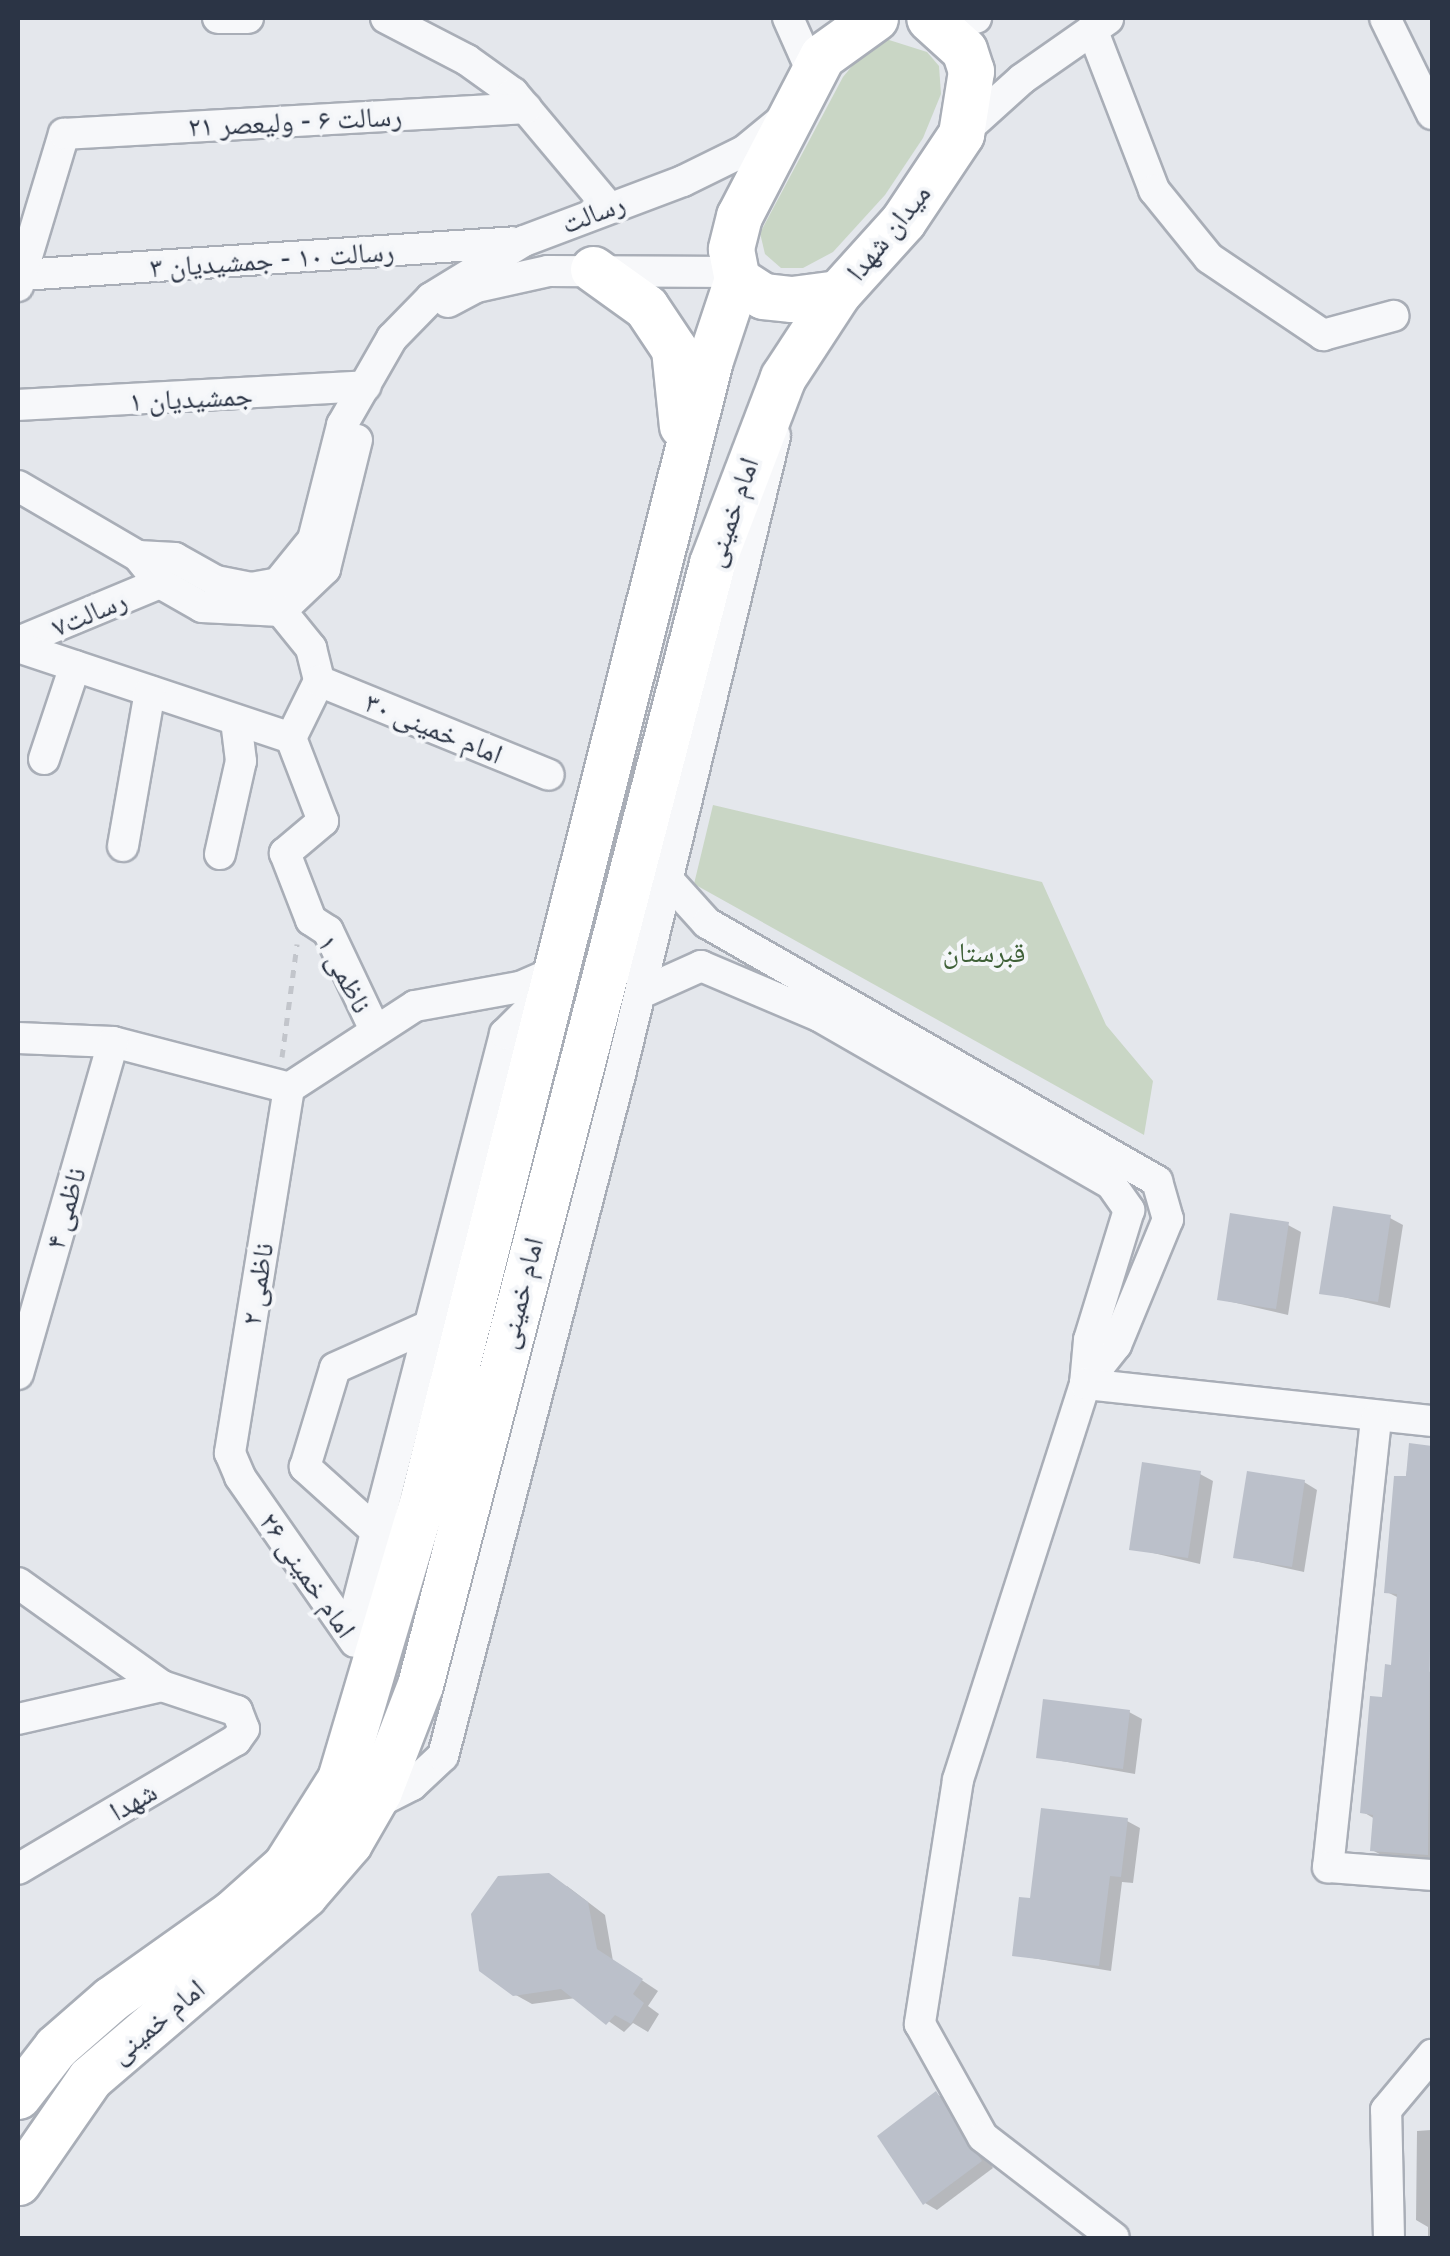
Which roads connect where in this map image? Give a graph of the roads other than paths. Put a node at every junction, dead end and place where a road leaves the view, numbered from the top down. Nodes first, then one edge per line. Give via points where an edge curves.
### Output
1 (218, 18) edge
2 (248, 18) edge
3 (386, 18) edge
4 (788, 18) edge
5 (875, 18) edge
6 (1385, 18) edge
7 (949, 20) edge
8 (1101, 23) edge
9 (822, 48) edge
10 (526, 108) junction
11 (789, 114) junction
12 (1432, 114) edge
13 (961, 134) junction
14 (608, 204) junction
15 (524, 241) junction
16 (593, 269) junction
17 (736, 276) junction
18 (19, 280) edge
19 (838, 293) junction
20 (1393, 316) dead end
21 (406, 326) junction
22 (782, 377) junction
23 (360, 398) junction
24 (18, 405) edge
25 (686, 456) junction
26 (18, 486) edge
27 (138, 556) junction
28 (160, 583) junction
29 (281, 611) junction
30 (18, 644) edge
31 (76, 666) junction
32 (319, 681) junction
33 (150, 691) junction
34 (236, 720) junction
35 (290, 738) junction
36 (44, 759) dead end
37 (549, 775) dead end
38 (123, 846) dead end
39 (220, 854) dead end
40 (669, 881) junction
41 (706, 922) junction
42 (701, 966) junction
43 (556, 978) junction
44 (640, 993) junction
45 (375, 1030) junction
46 (18, 1038) edge
47 (113, 1042) junction
48 (288, 1088) junction
49 (569, 1178) junction
50 (1162, 1198) junction
51 (1129, 1210) junction
52 (429, 1326) junction
53 (18, 1374) edge
54 (1085, 1384) junction
55 (1376, 1419) junction
56 (1432, 1422) edge
57 (240, 1477) joint
58 (376, 1532) junction
59 (18, 1583) edge
60 (350, 1633) junction
61 (373, 1674) junction
62 (162, 1686) junction
63 (18, 1719) edge
64 (18, 1869) edge
65 (1432, 1875) edge
66 (1432, 2055) edge
67 (18, 2096) edge
68 (18, 2182) edge
69 (1114, 2238) edge
70 (1388, 2238) edge

1 - 2 street
3 - 10 street via 467,60
4 - 9 street
5 - 9 highway
6 - 12 street
7 - 13 highway, میدان شهدا via 970,71
8 - 13 street via 1022,79
8 - 20 street via 1154,190 1208,258 1323,336
9 - 11 highway
10 - 14 street
10 - 18 street, رسالت ۶ - ولیعصر ۲۱ via 64,134
11 - 14 street, رسالت via 744,151 683,181
11 - 17 highway via 739,216 731,250
13 - 19 highway, میدان شهدا via 903,221
14 - 15 street, رسالت
15 - 18 street, رسالت ۱۰ - جمشیدیان ۳
15 - 21 street, رسالت via 460,274
16 - 17 street, رسالت
16 - 21 street, رسالت via 476,287
16 - 25 highway via 646,307 674,349
17 - 19 highway, میدان شهدا via 763,296 792,300
17 - 25 highway, امام خمینی
19 - 22 highway, امام خمینی
21 - 23 street, رسالت
22 - 40 street via 770,478
22 - 49 highway, امام خمینی via 712,563
23 - 24 street, جمشیدیان ۱
23 - 27 street, رسالت via 342,425 313,540 278,583 251,588 216,581 176,558
23 - 29 street via 347,498 325,570
25 - 43 highway, امام خمینی
26 - 27 street, رسالت
27 - 28 street, رسالت
28 - 29 street, رسالت via 202,607
28 - 30 street, رسالت۷
29 - 32 street via 312,648
30 - 31 street
31 - 33 street
31 - 36 street
32 - 35 street
32 - 37 street, امام خمینی ۳۰
33 - 34 street
33 - 38 street
34 - 35 street
34 - 39 street via 241,761
35 - 45 street, ناظمی ۱ via 323,821 285,853 311,920 328,931
40 - 41 street
40 - 44 street
41 - 42 street via 691,953
41 - 50 street via 1157,1181
42 - 44 street
42 - 51 street via 820,1016 1111,1184
43 - 45 street via 415,1006
43 - 52 street via 505,1034
43 - 61 highway, امام خمینی
44 - 49 street
45 - 48 street
46 - 47 street
47 - 48 street
47 - 53 street, ناظمی ۴
48 - 57 street, ناظمی ۲ via 230,1452
49 - 68 highway, امام خمینی via 420,1685 369,1806 304,1895 90,2078
50 - 51 street
50 - 54 street via 1168,1219 1131,1309 1116,1345
51 - 54 street via 1089,1340
52 - 58 street
52 - 58 street via 335,1368 305,1467
54 - 55 street
54 - 69 street via 958,1780 920,2024 983,2137
55 - 56 street
55 - 65 street via 1328,1867
57 - 60 street, امام خمینی ۲۶
58 - 60 street
59 - 62 street
60 - 61 street, امام خمینی ۲۶
61 - 67 highway, امام خمینی via 340,1778 285,1866 97,2011 56,2047
62 - 63 street
62 - 64 street, شهدا via 236,1712 244,1728 236,1740
66 - 70 street via 1386,2110

